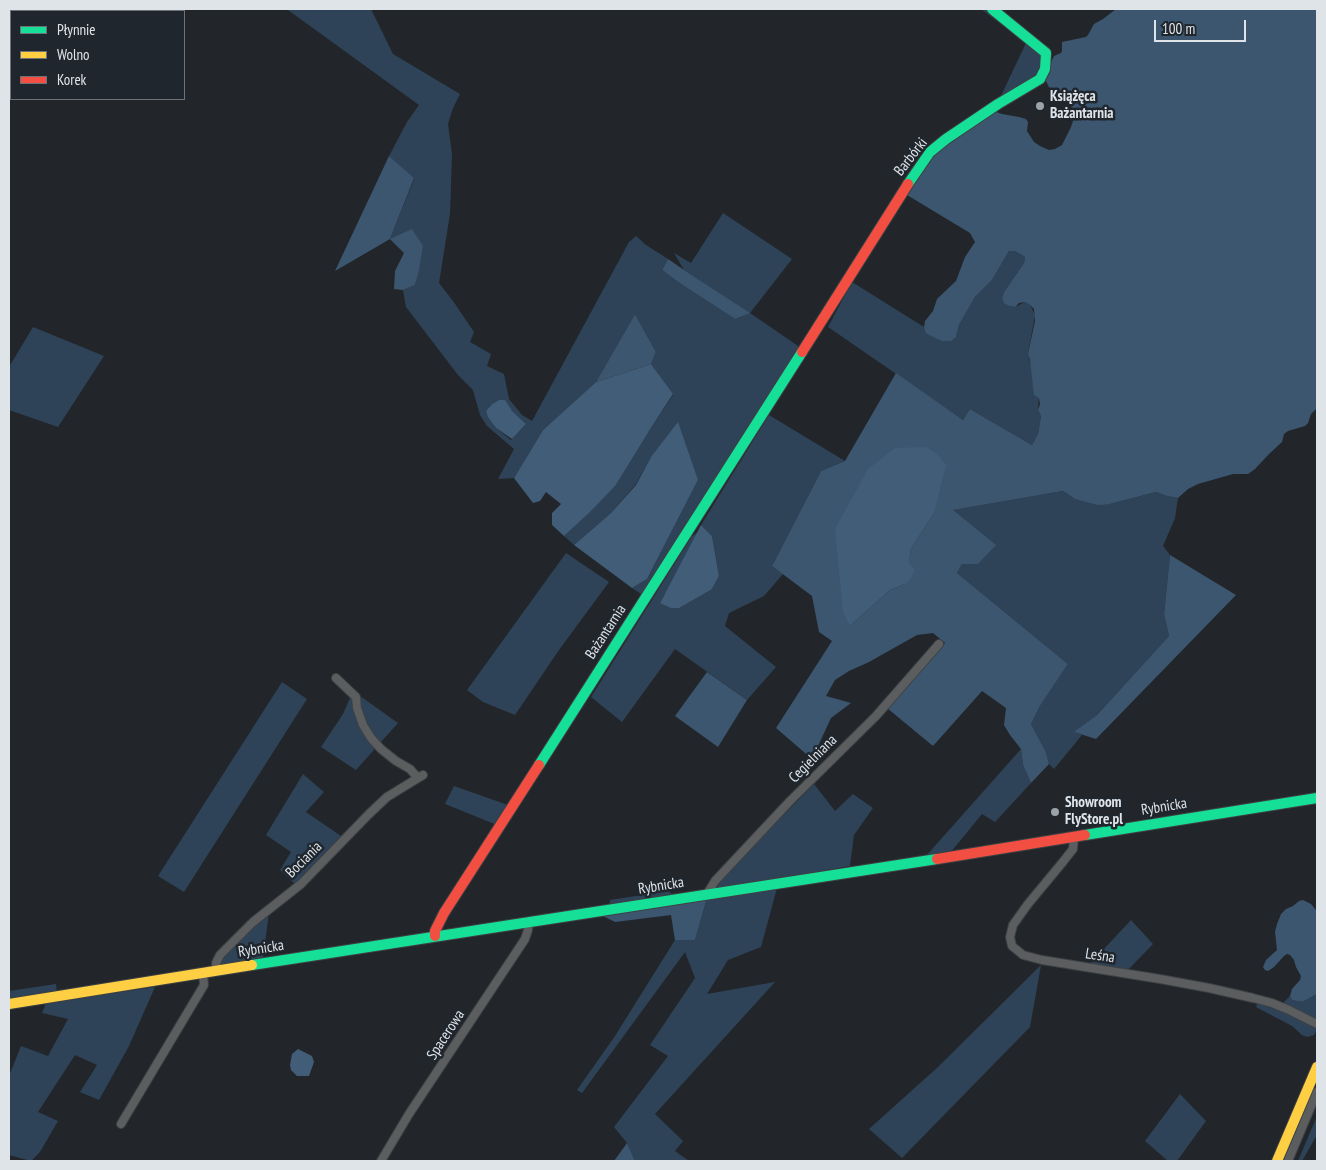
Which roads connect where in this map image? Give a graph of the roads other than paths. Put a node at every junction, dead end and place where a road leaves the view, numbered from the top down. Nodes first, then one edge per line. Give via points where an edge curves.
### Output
1 (992, 9) edge
2 (805, 346) joint
3 (939, 644) dead end
4 (336, 678) dead end
5 (1317, 798) edge
6 (1074, 837) junction
7 (707, 894) junction
8 (528, 922) junction
9 (435, 936) junction
10 (216, 971) junction
11 (203, 973) junction
12 (9, 1004) edge
13 (1315, 1023) edge
14 (1317, 1066) edge
15 (1317, 1092) edge
16 (121, 1124) dead end
17 (381, 1161) edge
18 (1277, 1161) edge
19 (1288, 1161) edge

1 - 2 main road, Barbórki via 1046,54 1045,69 1040,79 930,152
2 - 9 main road, Bażantarnia via 444,914
3 - 7 street, Cegielniana via 876,716 715,881
4 - 10 street, Bociania via 356,697 363,725 371,738 396,762 421,777 387,797 301,884 253,922 220,955
5 - 6 main road, Rybnicka
6 - 7 main road, Rybnicka
6 - 13 street, Leśna via 1073,849 1013,925 1012,946 1022,955 1253,998 1280,1006
7 - 8 main road, Rybnicka
8 - 9 main road, Rybnicka
8 - 17 street, Spacerowa via 526,939
9 - 10 main road, Rybnicka
10 - 11 main road, Rybnicka
11 - 12 main road, Rybnicka
11 - 16 street via 204,985
14 - 18 main road
15 - 19 street

